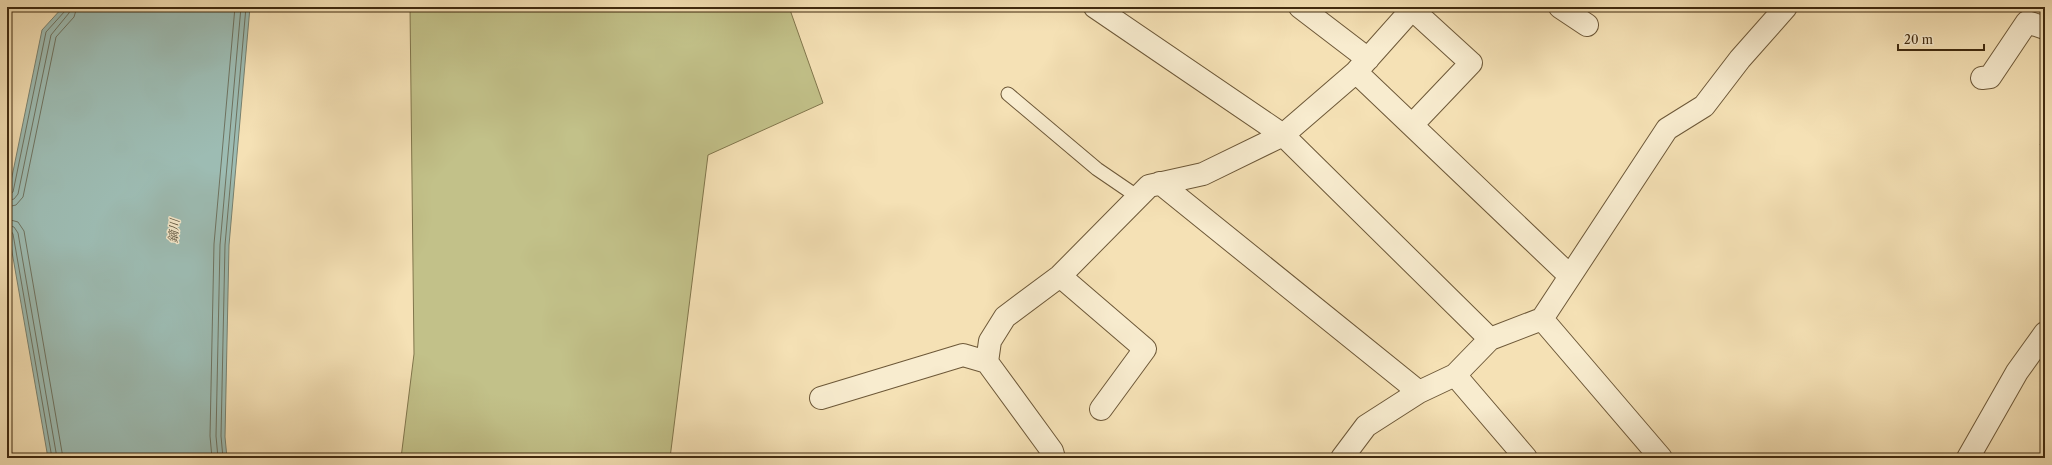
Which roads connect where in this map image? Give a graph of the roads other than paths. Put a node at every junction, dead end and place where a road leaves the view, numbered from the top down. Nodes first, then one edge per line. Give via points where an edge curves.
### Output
1 (1095, 7) edge
2 (1300, 7) edge
3 (1560, 7) edge
4 (1786, 7) edge
5 (1414, 8) edge
6 (1587, 25) dead end
7 (2045, 28) edge
8 (1362, 65) junction
9 (1982, 78) dead end
10 (1008, 94) dead end
11 (1412, 125) junction
12 (1283, 135) junction
13 (1160, 183) junction
14 (1138, 197) junction
15 (1060, 276) junction
16 (1570, 276) junction
17 (1542, 319) junction
18 (2045, 333) edge
19 (1490, 338) junction
20 (988, 362) junction
21 (1455, 375) junction
22 (1419, 392) junction
23 (821, 398) dead end
24 (1101, 409) dead end
25 (1054, 458) edge
26 (1342, 458) edge
27 (1526, 458) edge
28 (1661, 458) edge
29 (1968, 458) edge

1 - 12 street
2 - 8 street
3 - 6 street
4 - 16 street via 1740,59 1704,106 1667,129
5 - 8 street
5 - 11 street via 1471,63
7 - 9 street via 2027,22 1990,77
8 - 11 street
8 - 12 street
10 - 14 lane via 1097,169
11 - 16 street
12 - 13 street via 1203,174
12 - 19 street
13 - 14 street via 1149,186
13 - 22 street
14 - 15 street
15 - 20 street via 1006,317 990,341
15 - 24 street via 1145,349
16 - 17 street
17 - 19 street
17 - 28 street
18 - 29 street via 2017,372
19 - 21 street
20 - 23 street via 963,355
20 - 25 street via 1052,451
21 - 22 street
21 - 27 street
22 - 26 street via 1366,426

